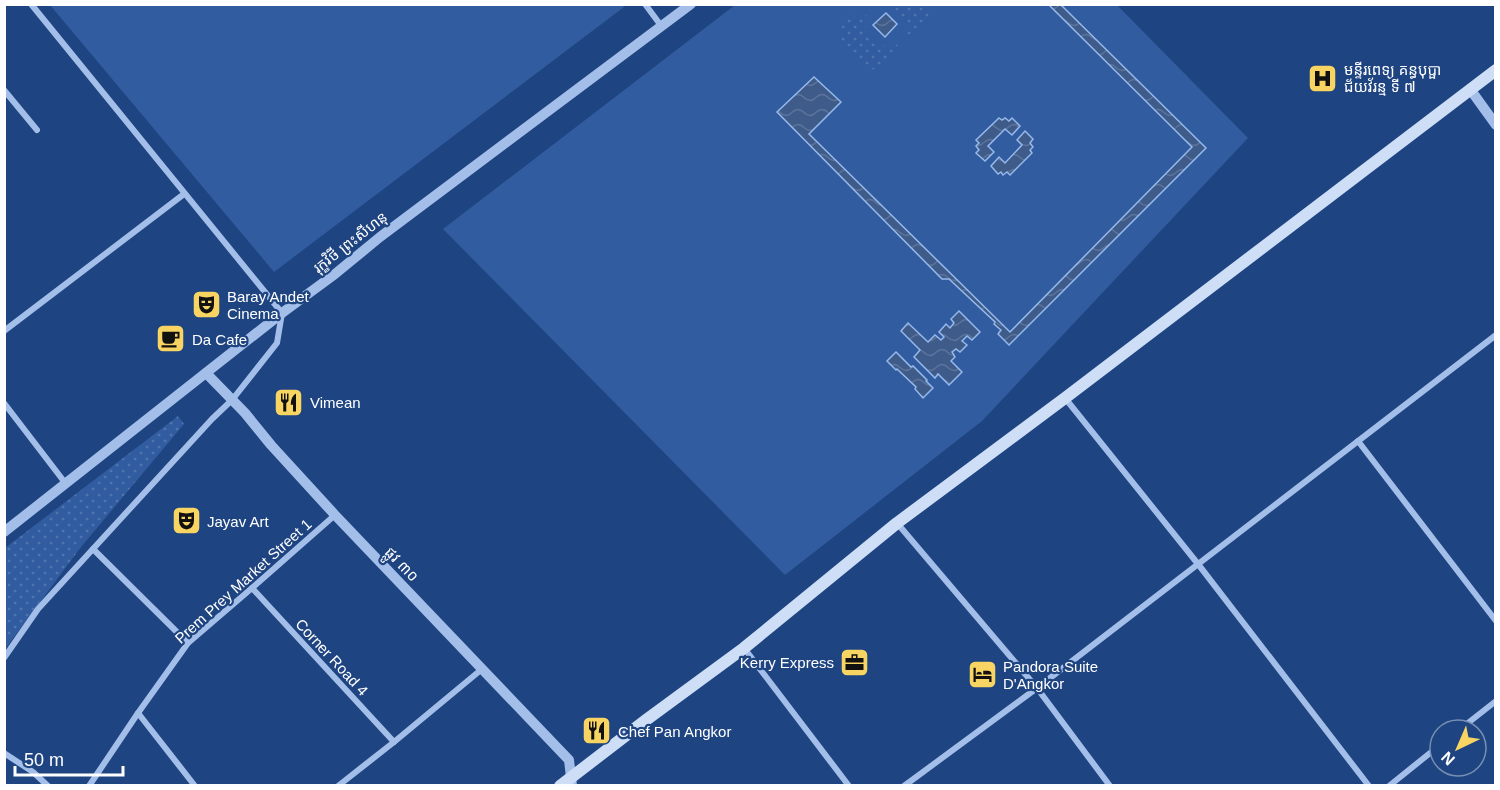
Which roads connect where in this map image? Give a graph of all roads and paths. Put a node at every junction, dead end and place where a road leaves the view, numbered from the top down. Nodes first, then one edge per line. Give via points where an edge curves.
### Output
1 (31, 4) edge
2 (645, 4) edge
3 (691, 4) edge
4 (662, 27) junction
5 (1496, 70) edge
6 (1470, 89) junction
7 (4, 90) edge
8 (1496, 125) edge
9 (37, 130) dead end
10 (184, 194) junction
11 (282, 313) junction
12 (4, 331) edge
13 (1496, 335) edge
14 (206, 373) junction
15 (1065, 398) junction
16 (232, 400) junction
17 (4, 403) edge
18 (1358, 441) junction
19 (66, 484) junction
20 (335, 516) junction
21 (897, 523) junction
22 (4, 532) edge
23 (93, 549) junction
24 (1198, 564) junction
25 (252, 588) junction
26 (1496, 621) edge
27 (188, 643) junction
28 (744, 648) junction
29 (4, 658) edge
30 (482, 669) junction
31 (1037, 688) junction
32 (1496, 701) edge
33 (138, 713) junction
34 (1474, 718) edge
35 (394, 742) junction
36 (4, 753) edge
37 (1428, 755) edge
38 (568, 783) edge
39 (48, 786) edge
40 (89, 786) edge
41 (195, 786) edge
42 (338, 786) edge
43 (582, 786) edge
44 (849, 786) edge
45 (904, 786) edge
46 (1110, 786) edge
47 (1369, 786) edge
48 (1389, 786) edge

1 - 10 street
2 - 4 street
3 - 4 street, រុក្ខវិថី ព្រះសីហនុ
4 - 11 street, រុក្ខវិថី ព្រះសីហនុ
5 - 6 main road
6 - 8 street
6 - 15 main road
7 - 9 street
10 - 11 street
10 - 12 street
11 - 14 street, រុក្ខវិថី ព្រះសីហនុ
11 - 16 street via 277,344
13 - 18 street
14 - 16 street, ផ្លូវ ៣០
14 - 19 street, រុក្ខវិថី ព្រះសីហនុ
15 - 21 main road
15 - 24 street
16 - 20 street, ផ្លូវ ៣០
16 - 23 street
17 - 19 street
18 - 24 street
18 - 26 street
19 - 22 street, រុក្ខវិថី ព្រះសីហនុ
20 - 25 street, Prem Prey Market Street 1
20 - 30 street, ផ្លូវ ៣០
21 - 28 main road
21 - 31 street
23 - 27 street
23 - 29 street via 38,609
24 - 31 street
24 - 47 street
25 - 27 street, Prem Prey Market Street 1
25 - 35 street, Corner Road 4
27 - 33 street, Prem Prey Market Street 1
28 - 38 main road
28 - 44 street
30 - 35 street
30 - 38 street, ផ្លូវ ៣០ via 569,760
31 - 45 street
31 - 46 street
32 - 34 street
33 - 40 street, Prem Prey Market Street 1
33 - 41 street
35 - 42 street
36 - 39 street
37 - 48 street
38 - 43 street

